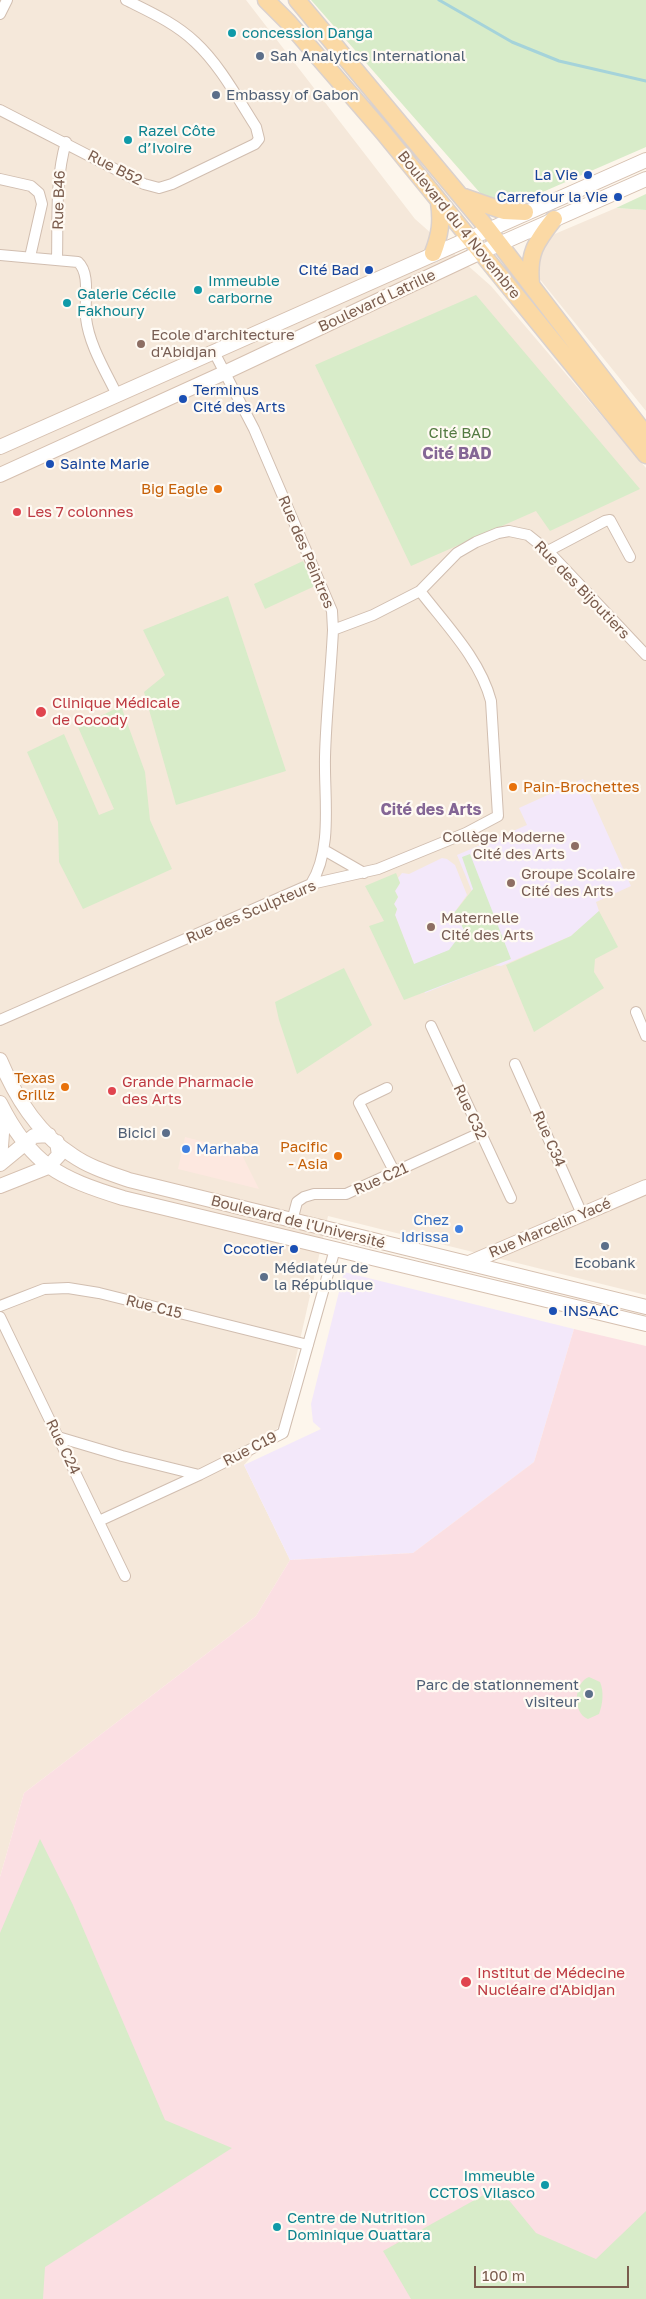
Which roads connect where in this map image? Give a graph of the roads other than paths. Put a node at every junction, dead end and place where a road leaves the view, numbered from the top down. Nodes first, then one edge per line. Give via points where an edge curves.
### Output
1 (7, 0) edge
2 (126, 0) edge
3 (266, 0) edge
4 (297, 0) edge
5 (0, 14) edge
6 (0, 110) edge
7 (66, 142) junction
8 (646, 160) edge
9 (0, 179) edge
10 (646, 179) edge
11 (462, 196) junction
12 (439, 202) junction
13 (525, 212) junction
14 (554, 219) junction
15 (488, 229) junction
16 (469, 238) junction
17 (500, 243) junction
18 (481, 252) junction
19 (432, 253) junction
20 (0, 255) edge
21 (30, 257) junction
22 (57, 259) junction
23 (400, 270) junction
24 (531, 284) junction
25 (408, 287) junction
26 (214, 352) junction
27 (224, 373) junction
28 (116, 395) junction
29 (646, 435) edge
30 (0, 447) edge
31 (646, 455) edge
32 (0, 475) edge
33 (548, 551) junction
34 (630, 557) dead end
35 (420, 591) junction
36 (333, 630) junction
37 (646, 655) edge
38 (324, 850) junction
39 (364, 873) junction
40 (311, 884) junction
41 (636, 1012) dead end
42 (0, 1020) edge
43 (431, 1026) dead end
44 (646, 1036) edge
45 (0, 1060) edge
46 (515, 1064) dead end
47 (387, 1088) dead end
48 (0, 1104) edge
49 (0, 1113) edge
50 (480, 1133) junction
51 (53, 1139) junction
52 (24, 1144) junction
53 (0, 1160) edge
54 (0, 1164) edge
55 (48, 1168) junction
56 (395, 1173) junction
57 (0, 1186) edge
58 (646, 1187) edge
59 (510, 1198) dead end
60 (582, 1214) junction
61 (292, 1221) junction
62 (335, 1249) junction
63 (469, 1263) junction
64 (465, 1280) junction
65 (0, 1306) edge
66 (646, 1306) edge
67 (0, 1318) edge
68 (646, 1324) edge
69 (308, 1345) junction
70 (58, 1437) junction
71 (199, 1475) junction
72 (99, 1521) junction
73 (125, 1576) dead end

1 - 5 street
2 - 7 street, Rue B52 via 164,19 196,42 256,127 259,139 244,150 160,188 144,184
3 - 12 main road, Boulevard du 4 Novembre via 383,132
4 - 11 main road, Boulevard du 4 Novembre
6 - 7 street, Rue B52
7 - 22 street, Rue B46 via 59,179
8 - 13 street, Boulevard Latrille
9 - 21 street via 31,186 41,199
10 - 14 street, Boulevard Latrille
11 - 13 main road via 504,211
11 - 15 main road, Boulevard du 4 Novembre
12 - 16 main road, Boulevard du 4 Novembre
12 - 19 main road via 442,222
13 - 15 street, Boulevard Latrille
14 - 17 street, Boulevard Latrille
14 - 24 main road via 531,254
15 - 16 street, Boulevard Latrille
15 - 17 main road, Boulevard du 4 Novembre
16 - 18 main road, Boulevard du 4 Novembre
16 - 19 street, Boulevard Latrille
17 - 18 street, Boulevard Latrille
17 - 24 main road, Boulevard du 4 Novembre
18 - 25 street, Boulevard Latrille
18 - 31 main road, Boulevard du 4 Novembre
19 - 23 street, Boulevard Latrille
20 - 21 street
21 - 22 street
22 - 28 street via 78,262 83,266 86,320
23 - 25 street
23 - 26 street, Boulevard Latrille
24 - 29 main road, Boulevard du 4 Novembre
25 - 27 street, Boulevard Latrille
26 - 27 street, Rue des Peintres
26 - 28 street, Boulevard Latrille
27 - 32 street, Boulevard Latrille
27 - 36 street, Rue des Peintres via 254,428 313,565 332,611
28 - 30 street, Boulevard Latrille
33 - 34 street via 610,520
33 - 35 street, Rue des Bijoutiers via 528,535 509,531 498,533 457,553
33 - 37 street, Rue des Bijoutiers
35 - 36 street, Rue des Bijoutiers via 373,615
35 - 39 street, Rue des Sculpteurs via 486,683 491,701 498,816 466,833
36 - 38 street, Rue des Peintres via 325,756
38 - 39 street
38 - 40 street, Rue des Peintres via 319,872
39 - 40 street, Rue des Sculpteurs
40 - 42 street, Rue des Sculpteurs
41 - 44 street
43 - 50 street, Rue C32
45 - 51 street, Boulevard de l'Université via 29,1112
46 - 60 street, Rue C34
47 - 56 street via 359,1103
48 - 52 street, Boulevard de l'Université
49 - 53 street
50 - 56 street, Rue C21
50 - 59 street, Rue C32
51 - 52 street via 34,1136
51 - 55 street via 59,1156
51 - 61 street, Boulevard de l'Université via 86,1163 129,1180
52 - 54 street
52 - 55 street, Boulevard de l'Université
55 - 57 street
55 - 62 street, Boulevard de l'Université via 90,1188 123,1198
56 - 61 street, Rue C21 via 346,1194 304,1197 297,1202
58 - 60 street, Rue Marcelin Yacé
60 - 63 street, Rue Marcelin Yacé
61 - 63 street, Boulevard de l'Université
62 - 64 street, Boulevard de l'Université
62 - 69 street, Rue C19
63 - 64 street
63 - 66 street, Boulevard de l'Université
64 - 68 street, Boulevard de l'Université
65 - 69 street, Rue C15 via 44,1289 68,1288
67 - 70 street, Rue C24
69 - 71 street, Rue C19 via 283,1433
70 - 71 street
70 - 72 street, Rue C24
71 - 72 street, Rue C19
72 - 73 street, Rue C24

